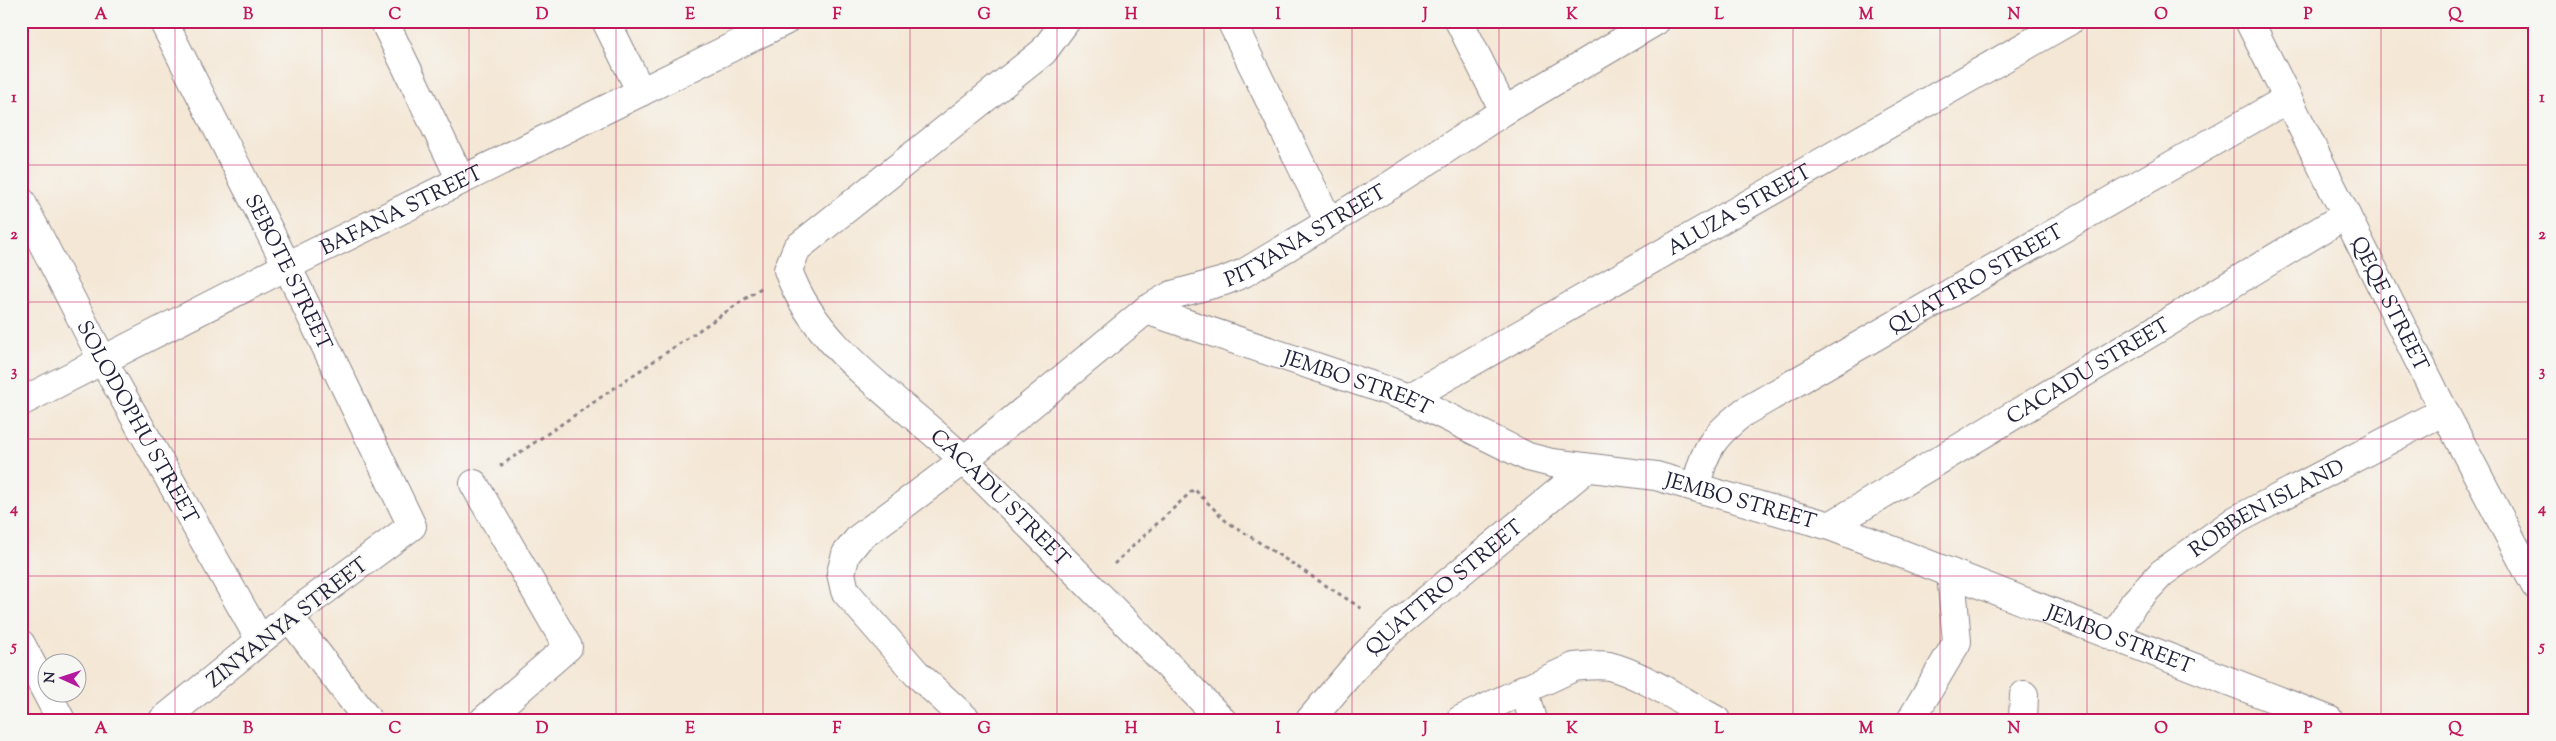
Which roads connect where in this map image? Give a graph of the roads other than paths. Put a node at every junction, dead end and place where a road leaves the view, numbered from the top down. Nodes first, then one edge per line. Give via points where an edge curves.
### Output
1 (163, 21) edge
2 (384, 21) edge
3 (606, 21) edge
4 (785, 21) edge
5 (1066, 21) edge
6 (1231, 21) edge
7 (1459, 21) edge
8 (1656, 21) edge
9 (2069, 21) edge
10 (2249, 21) edge
11 (641, 92) junction
12 (2287, 99) junction
13 (1504, 111) junction
14 (461, 180) junction
15 (21, 201) edge
16 (2346, 215) junction
17 (1328, 220) junction
18 (287, 266) junction
19 (1146, 310) junction
20 (102, 359) junction
21 (1409, 398) junction
22 (21, 402) edge
23 (2444, 411) junction
24 (964, 460) junction
25 (1588, 468) junction
26 (474, 484) road end
27 (1696, 487) junction
28 (412, 526) joint
29 (1830, 526) junction
30 (1951, 573) junction
31 (2535, 585) edge
32 (289, 617) junction
33 (2114, 637) junction
34 (260, 640) junction
35 (21, 644) edge
36 (1524, 689) junction
37 (61, 720) edge
38 (163, 720) edge
39 (368, 720) edge
40 (484, 720) edge
41 (967, 720) edge
42 (1222, 720) edge
43 (1310, 720) edge
44 (1460, 720) edge
45 (1533, 720) edge
46 (1716, 720) edge
47 (1911, 720) edge
48 (2329, 720) edge

1 - 18 street, SEBOTE STREET
2 - 14 street
3 - 11 street
4 - 11 street, BAFANA STREET
5 - 24 street, CACADU STREET via 1043,52 797,248 788,270 806,305 849,359
6 - 17 street
7 - 13 street
8 - 13 street, PITYANA STREET
9 - 21 street, ALUZA STREET
10 - 12 street, QEQE STREET
11 - 14 street, BAFANA STREET
12 - 16 street, QEQE STREET
12 - 27 street, QUATTRO STREET via 1744,412 1709,444
13 - 17 street, PITYANA STREET via 1391,184
14 - 18 street, BAFANA STREET
15 - 20 street, SOLODOPHU STREET
16 - 23 street, QEQE STREET
16 - 29 street, CACADU STREET
17 - 19 street, PITYANA STREET via 1244,273 1172,295
18 - 20 street, BAFANA STREET
18 - 28 street, SEBOTE STREET
19 - 21 street, JEMBO STREET
19 - 24 street, PITYANA STREET
20 - 22 street, BAFANA STREET
20 - 34 street, SOLODOPHU STREET
21 - 25 street, JEMBO STREET via 1528,457
23 - 31 street, QEQE STREET
23 - 33 street, ROBBEN ISLAND via 2236,520 2162,573 2134,603
24 - 41 street, PITYANA STREET via 859,538 846,554 841,573 845,591 862,612 917,674
24 - 42 street, CACADU STREET
25 - 27 street, JEMBO STREET via 1656,476
25 - 43 street, QUATTRO STREET via 1393,628 1366,654
26 - 40 street via 568,647
27 - 29 street, JEMBO STREET
28 - 32 street, ZINYANYA STREET
29 - 30 street, JEMBO STREET
30 - 33 street, JEMBO STREET
30 - 47 street via 1957,642
32 - 34 street, ZINYANYA STREET
32 - 39 street
33 - 48 street, JEMBO STREET
34 - 38 street, ZINYANYA STREET
35 - 37 street
36 - 44 street
36 - 45 street
36 - 46 street via 1574,667 1608,666

